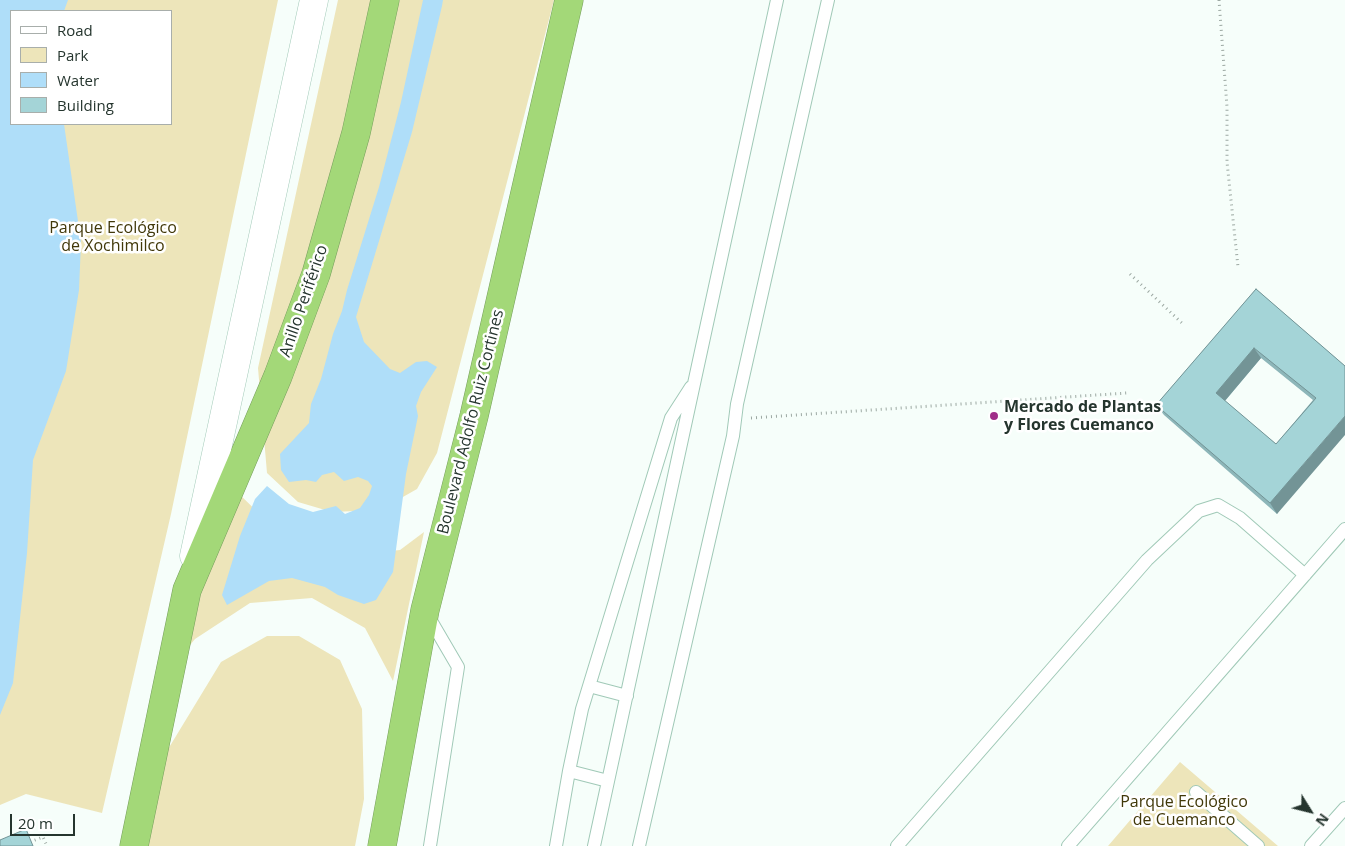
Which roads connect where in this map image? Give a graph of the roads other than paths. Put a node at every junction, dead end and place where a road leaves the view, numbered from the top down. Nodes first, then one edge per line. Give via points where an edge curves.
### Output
1 (314, 0) edge
2 (385, 0) edge
3 (569, 0) edge
4 (777, 0) edge
5 (828, 0) edge
6 (695, 381) junction
7 (1345, 529) edge
8 (1305, 574) junction
9 (187, 590) junction
10 (425, 610) junction
11 (589, 686) junction
12 (627, 696) junction
13 (569, 771) junction
14 (608, 781) junction
15 (1196, 792) dead end
16 (1345, 808) edge
17 (134, 846) edge
18 (382, 846) edge
19 (430, 846) edge
20 (556, 846) edge
21 (594, 846) edge
22 (640, 846) edge
23 (897, 846) edge
24 (1068, 846) edge
25 (1258, 846) edge
26 (1312, 846) edge

1 - 9 main road
2 - 9 highway, Anillo Periférico via 356,133 319,265 278,376
3 - 10 highway, Boulevard Adolfo Ruiz Cortines via 474,416
4 - 6 lane
5 - 22 lane
6 - 11 lane via 671,418
6 - 12 lane
7 - 8 lane
8 - 23 lane via 1240,518 1218,504 1199,512 1148,560
8 - 24 lane
9 - 17 highway
10 - 18 highway, Boulevard Adolfo Ruiz Cortines
10 - 19 lane via 458,667
11 - 12 lane
11 - 13 lane
12 - 14 lane
13 - 14 lane
13 - 20 lane
14 - 21 lane
15 - 25 lane
16 - 26 lane

